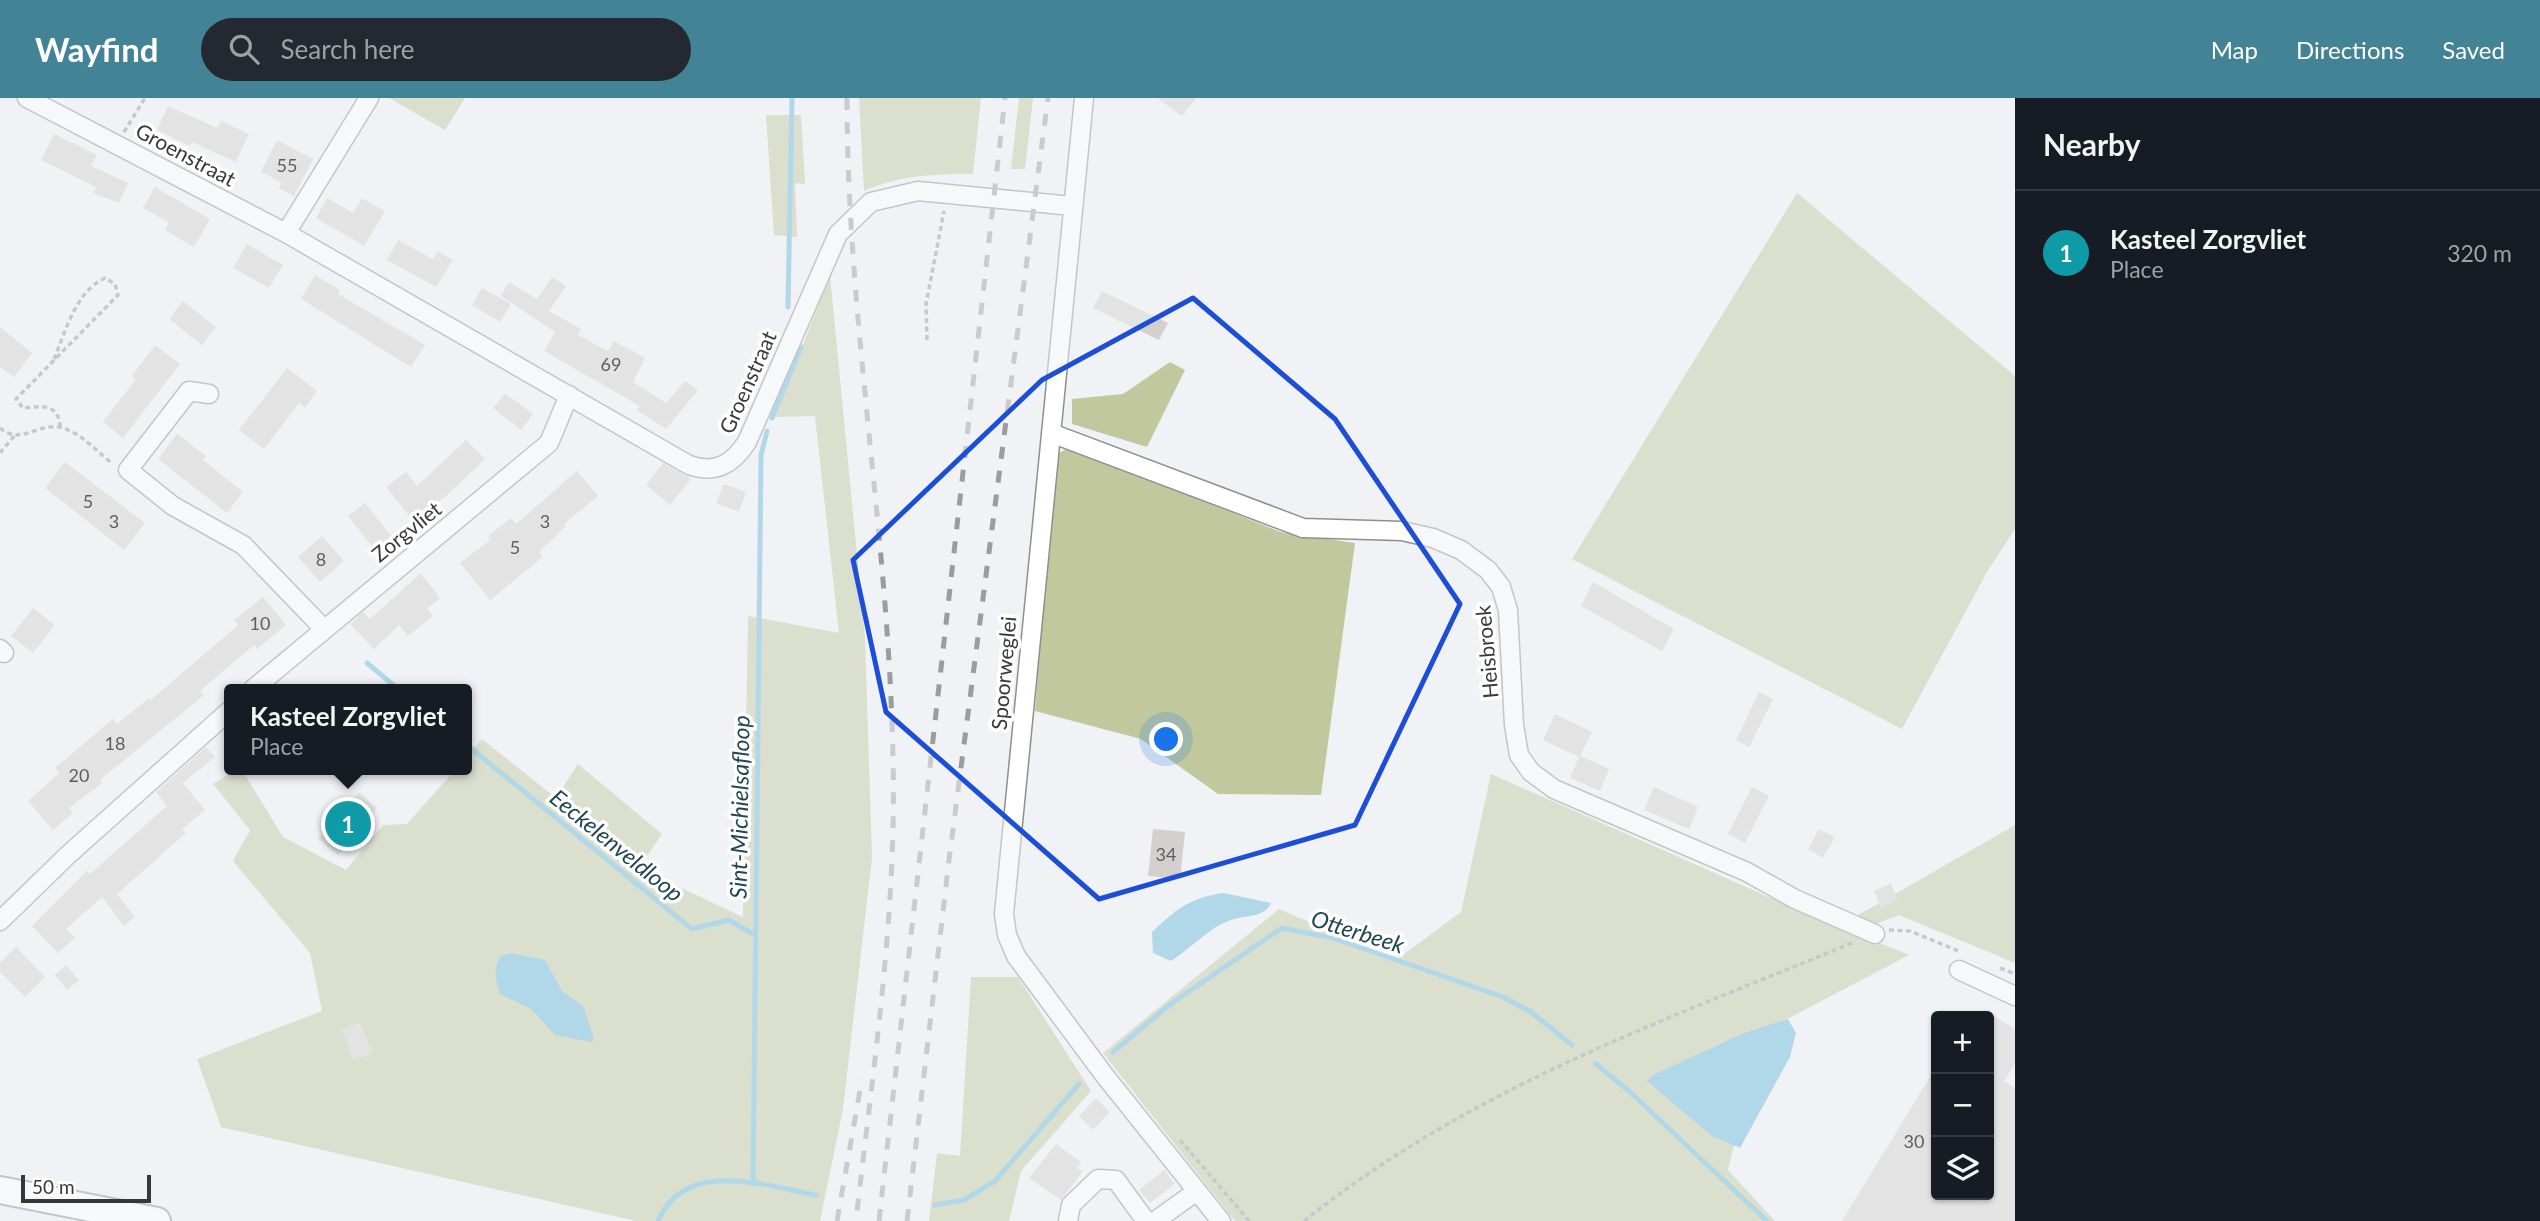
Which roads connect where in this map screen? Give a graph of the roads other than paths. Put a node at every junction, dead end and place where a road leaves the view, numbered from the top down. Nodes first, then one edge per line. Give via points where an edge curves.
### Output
1 (27, 98) edge
2 (369, 98) edge
3 (1084, 98) edge
4 (1072, 206) junction
5 (286, 233) junction
6 (209, 394) dead end
7 (569, 395) junction
8 (1051, 433) junction
9 (324, 629) junction
10 (259, 684) edge
11 (224, 714) edge
12 (0, 921) edge
13 (1875, 934) road end
14 (1959, 970) dead end
15 (2015, 996) edge
16 (0, 1190) edge
17 (1197, 1191) junction
18 (157, 1221) edge
19 (1068, 1221) edge
20 (1146, 1221) edge
21 (1155, 1221) edge
22 (1221, 1221) edge

1 - 5 street, Groenstraat
2 - 5 street
3 - 4 street, Spoorweglei
4 - 7 street, Groenstraat via 947,191 905,193 872,202 838,234 747,442 725,464 704,470 689,465
4 - 8 street, Spoorweglei
5 - 7 street, Groenstraat
6 - 9 street via 189,391 128,470 173,506 243,545
7 - 9 street, Zorgvliet via 549,443
8 - 13 street, Heisbroek via 1291,524 1325,531 1402,531 1461,550 1488,570 1501,587 1508,610 1518,755 1531,772 1554,789 1747,872
8 - 17 street, Spoorweglei via 1004,914 1007,935 1016,956 1105,1076
9 - 10 street, Zorgvliet
11 - 12 street
14 - 15 street
16 - 18 highway
17 - 21 street
17 - 22 street, Spoorweglei
19 - 20 street via 1071,1205 1098,1179 1116,1180

